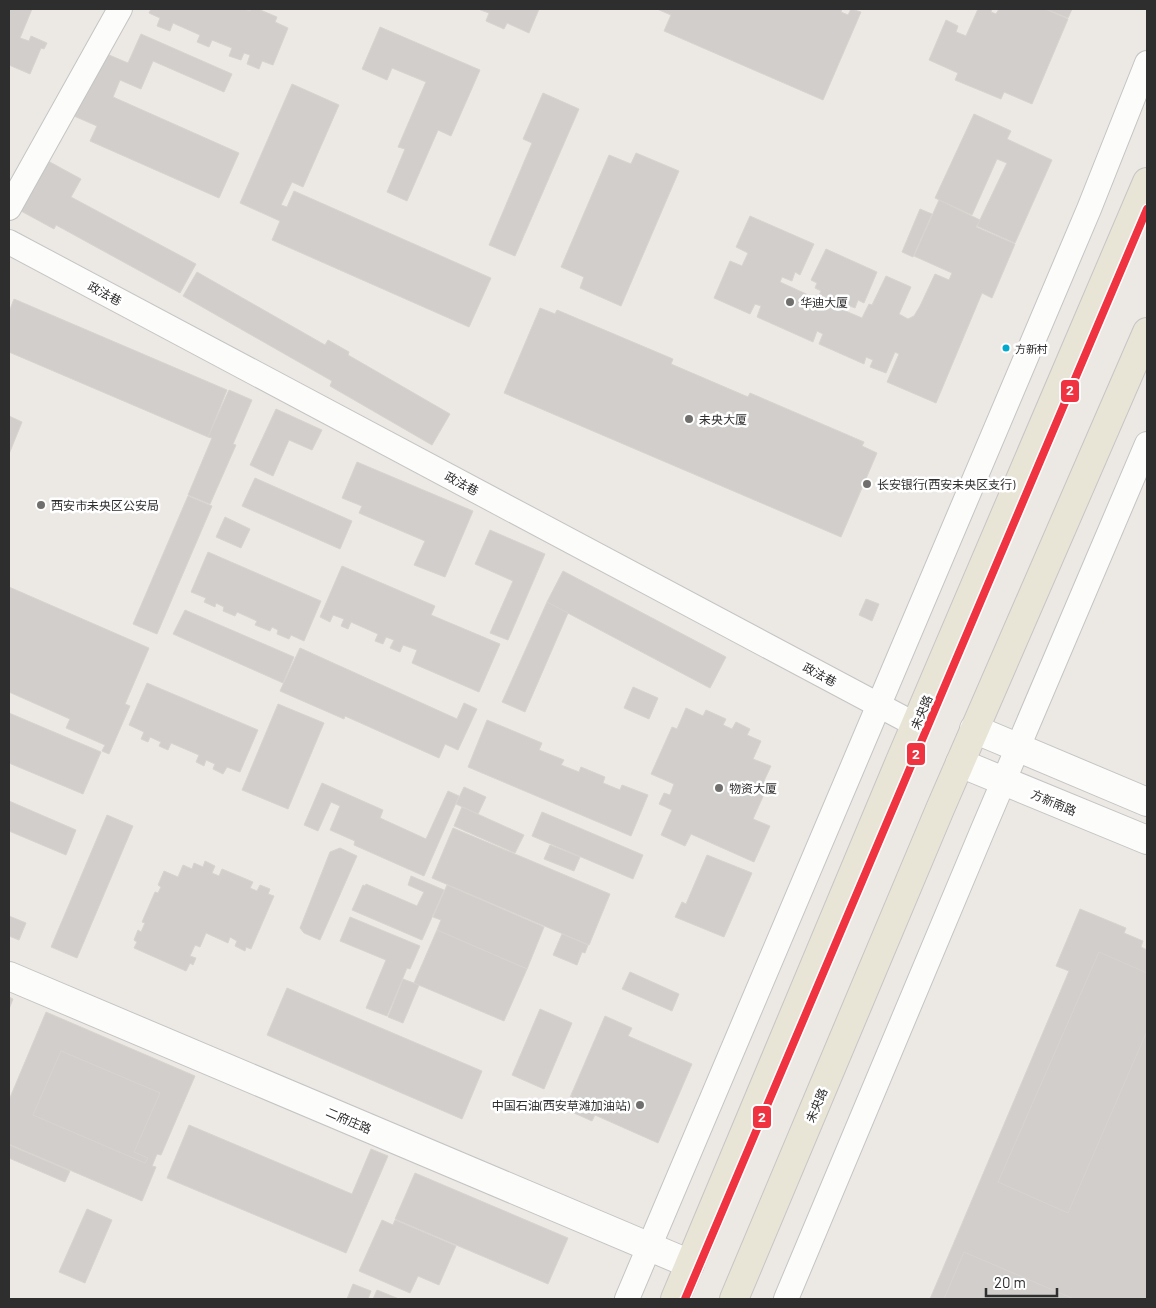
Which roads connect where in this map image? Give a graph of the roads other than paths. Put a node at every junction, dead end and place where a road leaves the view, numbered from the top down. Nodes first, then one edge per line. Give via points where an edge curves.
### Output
1 (120, 9) edge
2 (1147, 64) edge
3 (1147, 182) edge
4 (9, 208) edge
5 (9, 242) edge
6 (1147, 332) edge
7 (1147, 444) edge
8 (879, 705) junction
9 (916, 724) junction
10 (974, 729) junction
11 (1018, 748) junction
12 (960, 763) junction
13 (1004, 781) junction
14 (1147, 802) edge
15 (1147, 840) edge
16 (9, 976) edge
17 (649, 1247) junction
18 (690, 1264) junction
19 (627, 1299) edge
20 (675, 1299) edge
21 (734, 1299) edge
22 (786, 1299) edge

1 - 4 street
2 - 8 street
3 - 9 main road, 未央路
5 - 8 street, 政法巷
6 - 10 main road, 未央路
7 - 11 street
8 - 9 street, 政法巷
8 - 17 street
9 - 18 main road, 未央路
10 - 11 street
10 - 12 main road, 未央路
11 - 13 street
11 - 14 street
12 - 13 street, 方新南路
12 - 21 main road, 未央路
13 - 15 street, 方新南路
13 - 22 street
16 - 17 street, 二府庄路
17 - 18 street, 二府庄路
17 - 19 street
18 - 20 main road, 未央路

